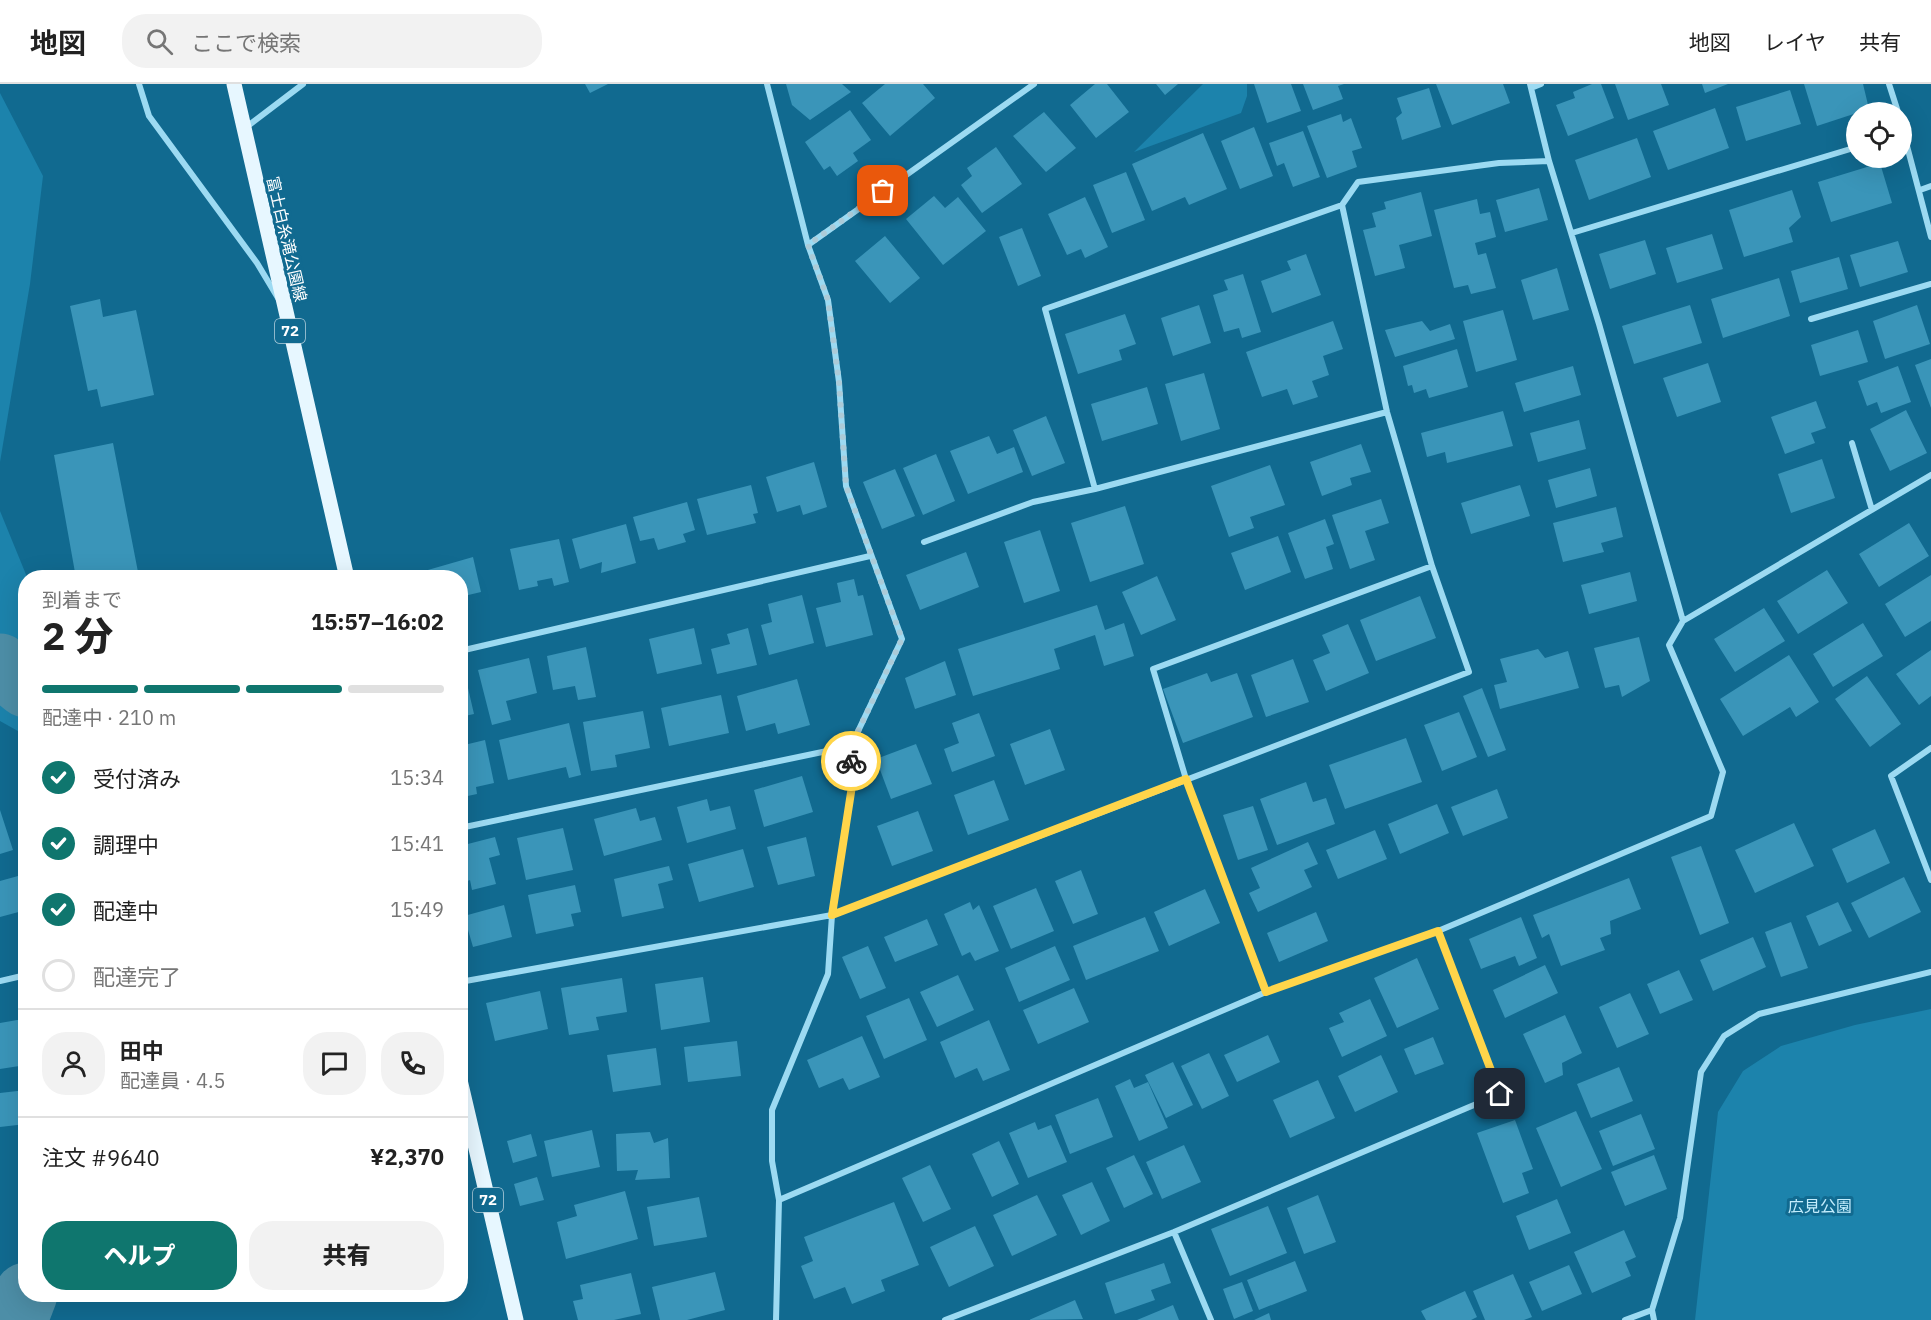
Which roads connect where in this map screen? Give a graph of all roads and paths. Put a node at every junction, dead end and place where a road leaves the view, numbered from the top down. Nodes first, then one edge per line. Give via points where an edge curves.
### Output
1 (139, 84) edge
2 (234, 84) edge
3 (303, 84) edge
4 (767, 84) edge
5 (1034, 84) edge
6 (1542, 84) edge
7 (1889, 84) edge
8 (1530, 86) edge
9 (1895, 102) edge
10 (244, 128) junction
11 (1846, 150) edge
12 (1549, 161) junction
13 (1912, 162) edge
14 (1931, 186) edge
15 (1920, 190) junction
16 (1342, 205) junction
17 (1572, 233) junction
18 (1931, 237) edge
19 (808, 245) junction
20 (1931, 284) edge
21 (284, 308) junction
22 (1811, 319) dead end
23 (1387, 412) junction
24 (1852, 443) dead end
25 (1931, 475) edge
26 (1095, 489) junction
27 (1872, 510) junction
28 (924, 542) dead end
29 (870, 556) junction
30 (1432, 566) junction
31 (345, 570) edge
32 (1683, 621) junction
33 (468, 649) edge
34 (851, 746) junction
35 (1931, 748) edge
36 (1186, 779) junction
37 (468, 826) edge
38 (1931, 880) edge
39 (832, 915) junction
40 (1438, 931) junction
41 (1931, 972) edge
42 (18, 977) edge
43 (0, 981) edge
44 (468, 981) edge
45 (1266, 992) junction
46 (468, 1114) edge
47 (779, 1200) junction
48 (1174, 1232) junction
49 (1652, 1310) junction
50 (516, 1320) edge
51 (776, 1320) edge
52 (945, 1320) edge
53 (1211, 1320) edge
54 (1625, 1320) edge
55 (1654, 1320) edge

1 - 21 street via 149,116 257,263
2 - 10 main road, 富士白糸滝公園線 / 72
3 - 10 street
4 - 19 street
5 - 19 street
6 - 8 street
7 - 9 street
8 - 12 street
10 - 21 main road, 富士白糸滝公園線 / 72
11 - 17 street
12 - 16 street via 1499,163 1358,182
12 - 17 street
13 - 15 street
14 - 15 street
15 - 18 street
16 - 23 street
16 - 26 street via 1045,309
17 - 32 street
19 - 29 street via 828,300 839,382 846,486
20 - 22 street
21 - 31 main road, 富士白糸滝公園線 / 72
23 - 26 street
23 - 30 street
24 - 27 street
25 - 27 street
26 - 28 street via 1033,502
27 - 32 street
29 - 33 street
29 - 34 street via 902,639
30 - 36 street via 1154,669
30 - 36 street via 1469,672
32 - 40 street via 1669,645 1723,772 1711,816
34 - 37 street
34 - 39 street via 852,786
35 - 38 street via 1891,776
36 - 39 street
36 - 45 street
39 - 44 street
39 - 47 street via 828,975 772,1110 772,1161
40 - 45 street
40 - 48 street via 1500,1094
41 - 49 street via 1759,1014 1724,1036 1701,1072 1680,1218
42 - 43 street
45 - 47 street
46 - 50 main road, 72
47 - 51 street
48 - 52 street
48 - 53 street
49 - 54 street
49 - 55 street

